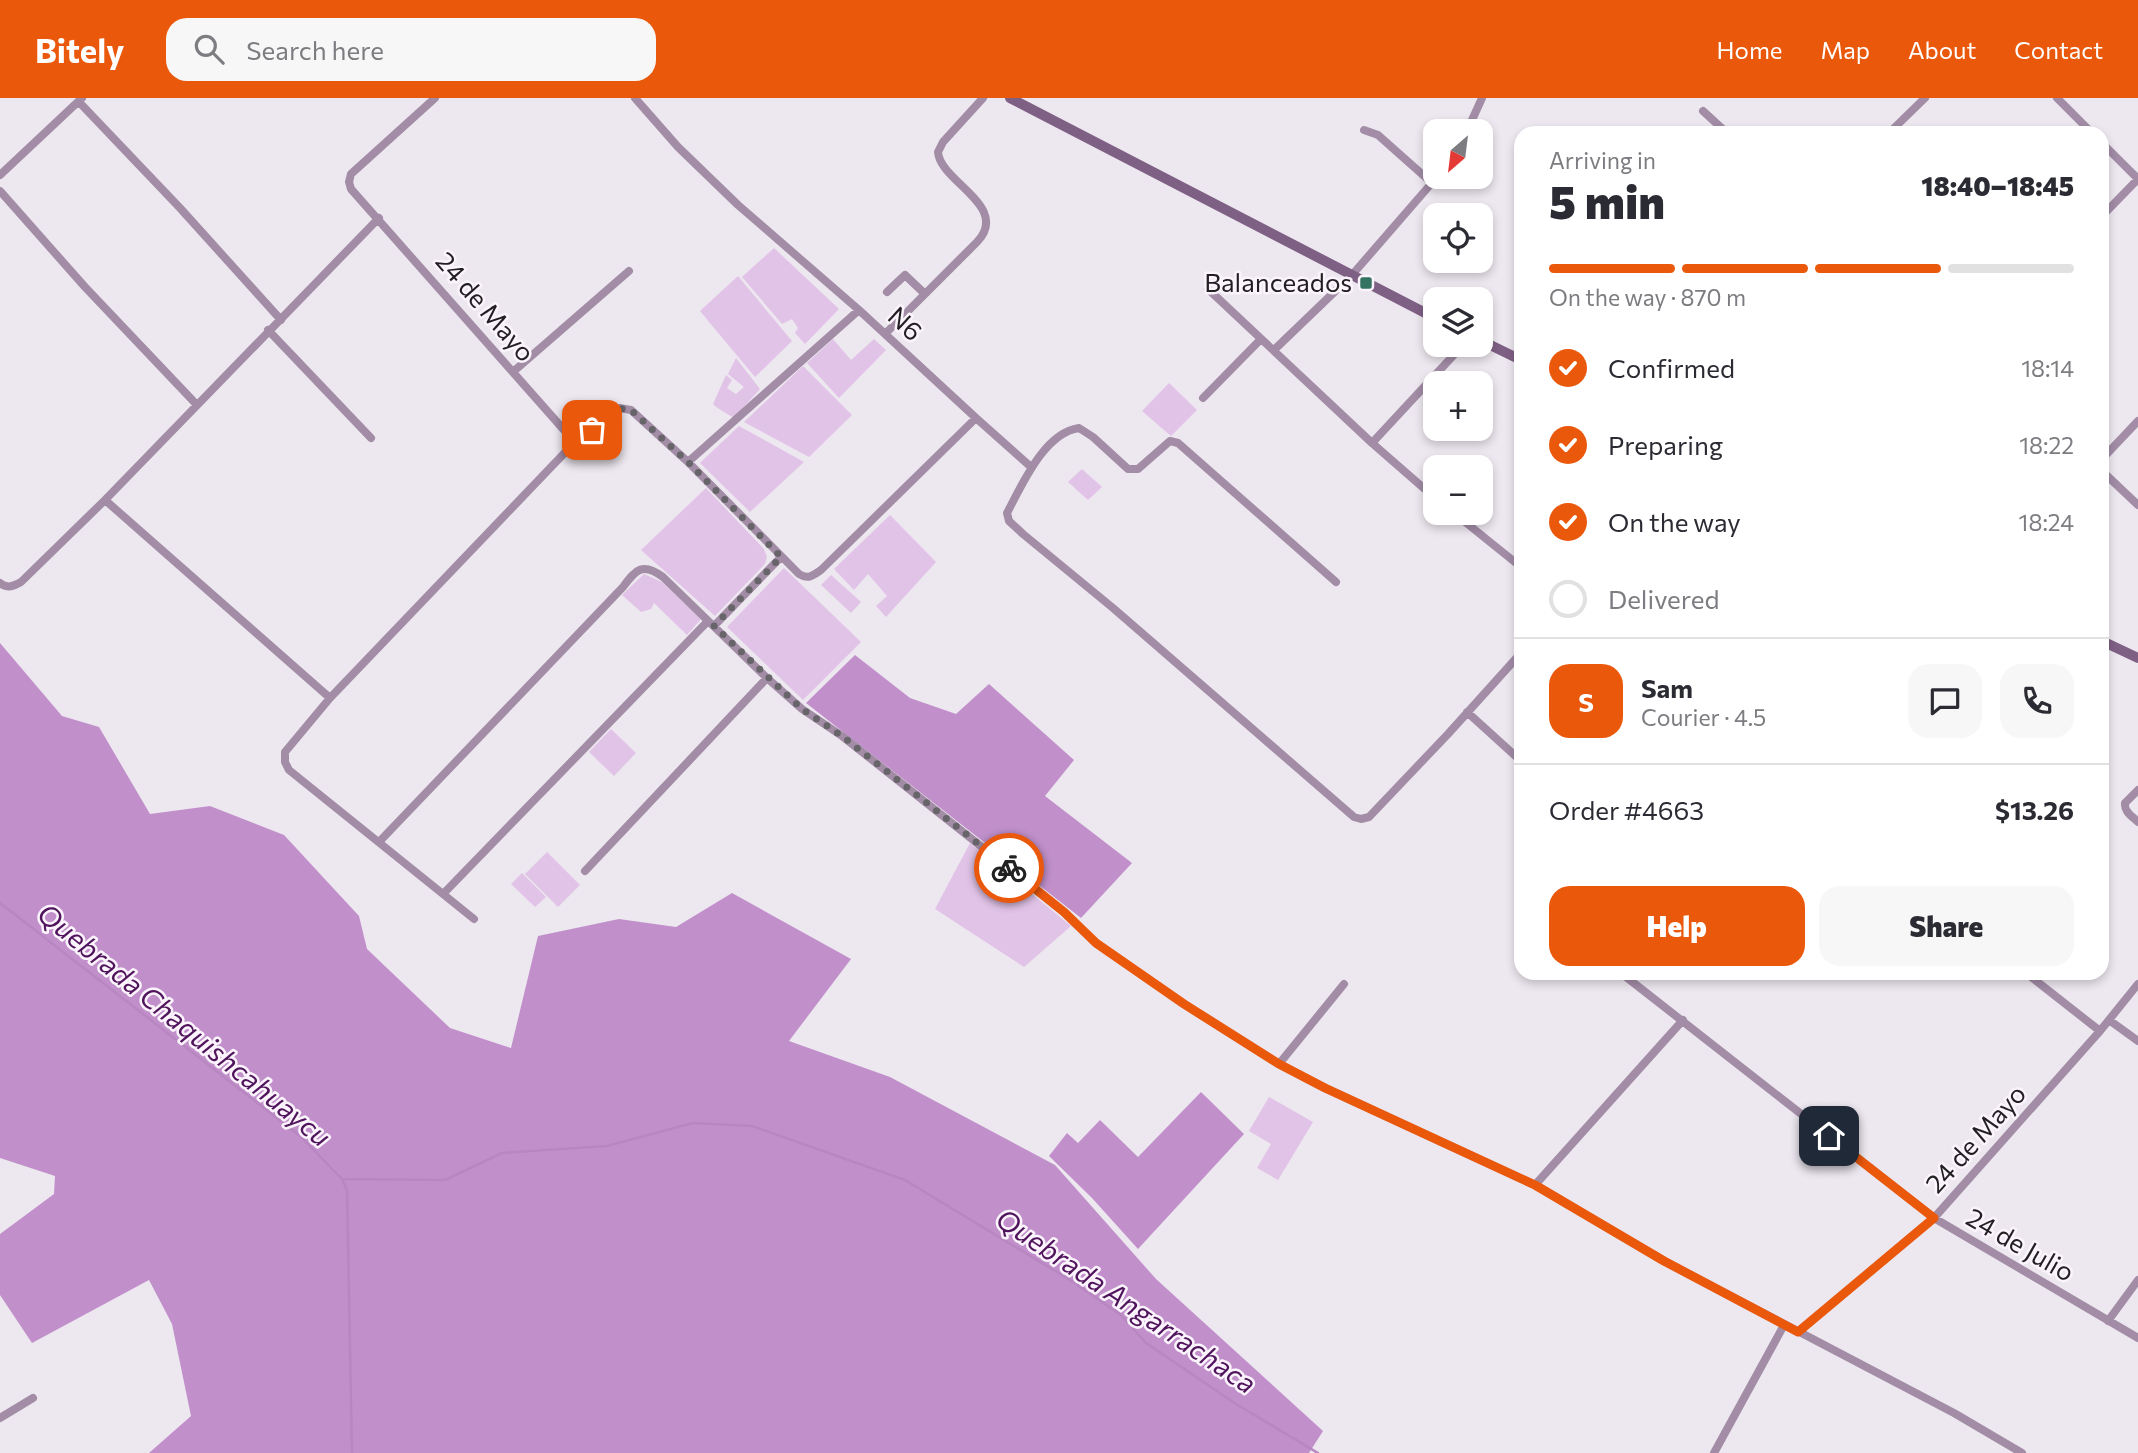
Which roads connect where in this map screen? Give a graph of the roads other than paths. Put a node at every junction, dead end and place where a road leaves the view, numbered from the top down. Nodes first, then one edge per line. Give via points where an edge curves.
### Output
1 (435, 98) edge
2 (635, 98) edge
3 (983, 98) edge
4 (1010, 98) edge
5 (1482, 98) edge
6 (1925, 98) edge
7 (2057, 98) edge
8 (81, 100) edge
9 (1703, 111) dead end
10 (1472, 119) edge
11 (1719, 126) edge
12 (1896, 126) edge
13 (2085, 126) edge
14 (1364, 130) dead end
15 (2109, 150) edge
16 (1423, 171) edge
17 (0, 175) edge
18 (2138, 179) edge
19 (1427, 189) edge
20 (0, 191) edge
21 (2109, 209) edge
22 (379, 218) junction
23 (629, 271) dead end
24 (1352, 275) junction
25 (1208, 289) dead end
26 (887, 292) dead end
27 (925, 294) junction
28 (859, 310) junction
29 (1423, 312) edge
30 (281, 320) junction
31 (268, 330) junction
32 (885, 334) junction
33 (1261, 339) junction
34 (1493, 346) edge
35 (1273, 350) junction
36 (1451, 357) edge
37 (1514, 357) edge
38 (514, 371) junction
39 (1203, 398) dead end
40 (197, 405) junction
41 (976, 418) junction
42 (2138, 421) edge
43 (372, 438) dead end
44 (576, 441) junction
45 (1372, 443) junction
46 (2109, 452) edge
47 (688, 462) junction
48 (1031, 467) junction
49 (2109, 478) edge
50 (1423, 488) edge
51 (105, 500) junction
52 (2138, 505) edge
53 (1469, 525) edge
54 (781, 557) junction
55 (1514, 561) edge
56 (1336, 582) dead end
57 (0, 583) edge
58 (711, 624) junction
59 (2109, 644) edge
60 (2138, 658) edge
61 (1514, 661) edge
62 (767, 678) junction
63 (330, 698) junction
64 (1467, 712) junction
65 (1514, 755) edge
66 (2138, 790) edge
67 (2138, 822) edge
68 (379, 842) junction
69 (585, 871) dead end
70 (444, 893) junction
71 (474, 919) dead end
72 (1630, 980) edge
73 (2035, 980) edge
74 (1344, 984) dead end
75 (2138, 984) edge
76 (1683, 1020) junction
77 (2109, 1020) junction
78 (2100, 1031) junction
79 (2138, 1041) edge
80 (1279, 1064) junction
81 (1535, 1185) junction
82 (1934, 1218) junction
83 (2138, 1280) edge
84 (2108, 1321) junction
85 (1784, 1325) junction
86 (1798, 1332) junction
87 (2138, 1338) edge
88 (33, 1398) dead end
89 (0, 1418) edge
90 (1714, 1453) edge
91 (2022, 1453) edge

1 - 22 street, 24 de Mayo via 349,177 351,190
2 - 28 street, N6 via 738,205
3 - 27 street via 938,152 940,163 978,202 986,230
4 - 24 street
5 - 10 street
6 - 12 street
7 - 13 street
8 - 17 street
8 - 30 street
9 - 11 street
14 - 16 street via 1378,135
15 - 18 street
18 - 21 street
19 - 24 street
20 - 40 street
22 - 30 street
22 - 38 street, 24 de Mayo
23 - 38 street
24 - 29 street
24 - 35 street
25 - 33 street
26 - 27 street via 905,275
27 - 32 street
28 - 32 street, N6
28 - 47 street
30 - 31 street
31 - 40 street
31 - 43 street
32 - 41 street, N6
33 - 35 street
33 - 39 street
34 - 37 street
35 - 45 street
36 - 45 street
38 - 44 street, 24 de Mayo
40 - 51 street
41 - 48 street, N6
41 - 54 street via 821,570 805,577
42 - 46 street
44 - 47 street via 613,410 625,408
44 - 63 street
45 - 50 street
47 - 54 street
48 - 56 street via 1070,429 1079,428 1093,437 1128,469 1138,469 1170,441 1178,443
48 - 64 street via 1007,513 1009,521 1354,817 1369,817
49 - 52 street
51 - 57 street via 21,582 8,587
51 - 63 street
53 - 55 street
54 - 58 street
58 - 62 street
58 - 68 street via 657,573 640,569
58 - 70 street
59 - 60 street
61 - 64 street
62 - 69 street
62 - 80 street via 1064,912 1096,943
63 - 68 street via 285,752 285,762
64 - 65 street
66 - 67 street via 2124,806
68 - 70 street
70 - 71 street
72 - 76 street, 24 de Julio
73 - 78 street
74 - 80 street
75 - 77 street, 24 de Mayo
76 - 81 street
76 - 82 street, 24 de Julio
77 - 78 street, 24 de Mayo
77 - 79 street
78 - 82 street, 24 de Mayo
80 - 81 street
81 - 85 street
82 - 84 street, 24 de Julio
82 - 86 street, 24 de Mayo
83 - 84 street
84 - 87 street, 24 de Julio
85 - 86 street
85 - 90 street
86 - 91 street
88 - 89 street

